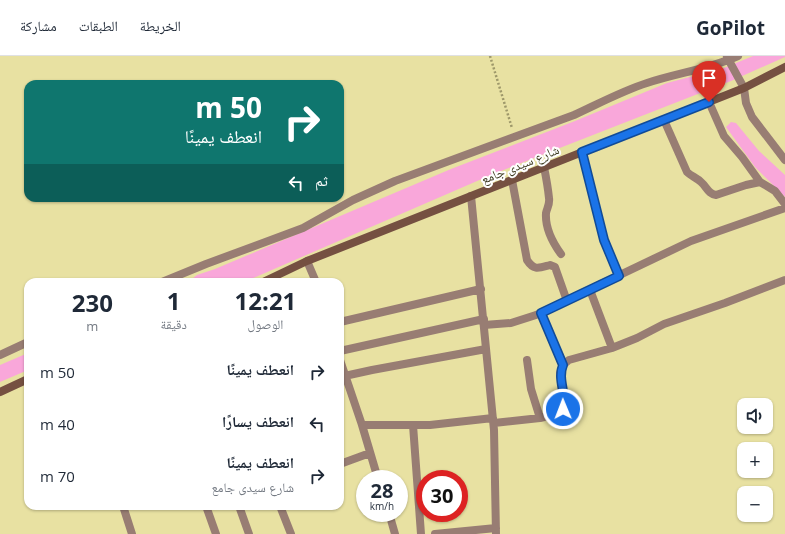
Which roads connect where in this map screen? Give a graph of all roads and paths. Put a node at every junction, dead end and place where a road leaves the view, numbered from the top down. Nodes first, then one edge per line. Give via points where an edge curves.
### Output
1 (490, 56) edge
2 (738, 56) edge
3 (728, 58) edge
4 (785, 68) edge
5 (744, 88) junction
6 (709, 102) junction
7 (664, 120) junction
8 (515, 136) junction
9 (582, 152) junction
10 (785, 160) edge
11 (544, 167) junction
12 (512, 180) junction
13 (760, 182) junction
14 (471, 196) junction
15 (785, 204) edge
16 (785, 208) edge
17 (561, 254) dead end
18 (308, 261) junction
19 (619, 276) junction
20 (172, 278) edge
21 (272, 278) edge
22 (314, 278) edge
23 (785, 280) edge
24 (481, 289) junction
25 (590, 290) junction
26 (567, 301) junction
27 (541, 313) junction
28 (344, 321) edge
29 (484, 322) junction
30 (24, 344) edge
31 (612, 348) junction
32 (344, 350) edge
33 (486, 350) junction
34 (0, 355) edge
35 (527, 360) dead end
36 (563, 365) junction
37 (344, 377) edge
38 (24, 381) edge
39 (344, 382) edge
40 (0, 392) edge
41 (540, 418) junction
42 (494, 421) junction
43 (414, 425) junction
44 (362, 426) junction
45 (370, 453) junction
46 (344, 463) edge
47 (375, 470) edge
48 (124, 510) edge
49 (207, 510) edge
50 (241, 510) edge
51 (282, 510) edge
52 (392, 522) edge
53 (496, 531) edge
54 (132, 534) edge
55 (216, 534) edge
56 (250, 534) edge
57 (291, 534) edge
58 (395, 534) edge
59 (421, 534) edge
60 (435, 534) edge

1 - 8 path
2 - 3 street
3 - 5 street
3 - 8 street via 645,84 574,115
4 - 5 street, شارع سيدى جامع
5 - 6 street, شارع سيدى جامع
5 - 10 street via 746,103 752,116
6 - 7 street, شارع سيدى جامع
6 - 13 street via 724,136
7 - 9 street, شارع سيدى جامع
7 - 13 street via 687,172 713,195
8 - 20 street via 395,181 353,200 303,228
9 - 11 street, شارع سيدى جامع
9 - 19 street via 604,240
11 - 12 street, شارع سيدى جامع
11 - 17 street via 549,198 546,221 552,242
12 - 14 street, شارع سيدى جامع
12 - 26 street via 527,260 535,268 550,265 555,267
13 - 15 street via 775,191
14 - 18 street, شارع سيدى جامع
14 - 24 street
16 - 19 street via 691,241
18 - 21 street, شارع سيدى جامع
18 - 22 street
19 - 25 street
23 - 31 street via 664,324
24 - 28 street
24 - 29 street
25 - 26 street
25 - 31 street
26 - 27 street
27 - 29 street via 511,323
27 - 36 street
29 - 32 street
29 - 33 street
30 - 34 street
31 - 36 street via 570,360
33 - 37 street
33 - 42 street
35 - 41 street via 531,389
36 - 41 street via 560,373 565,402 563,409 556,414
38 - 40 street
39 - 44 street
41 - 42 street
42 - 43 street
42 - 53 street
43 - 44 street
43 - 59 street
44 - 45 street
45 - 46 street
45 - 47 street
48 - 54 street
49 - 55 street
50 - 56 street
51 - 57 street
52 - 58 street
53 - 60 street

